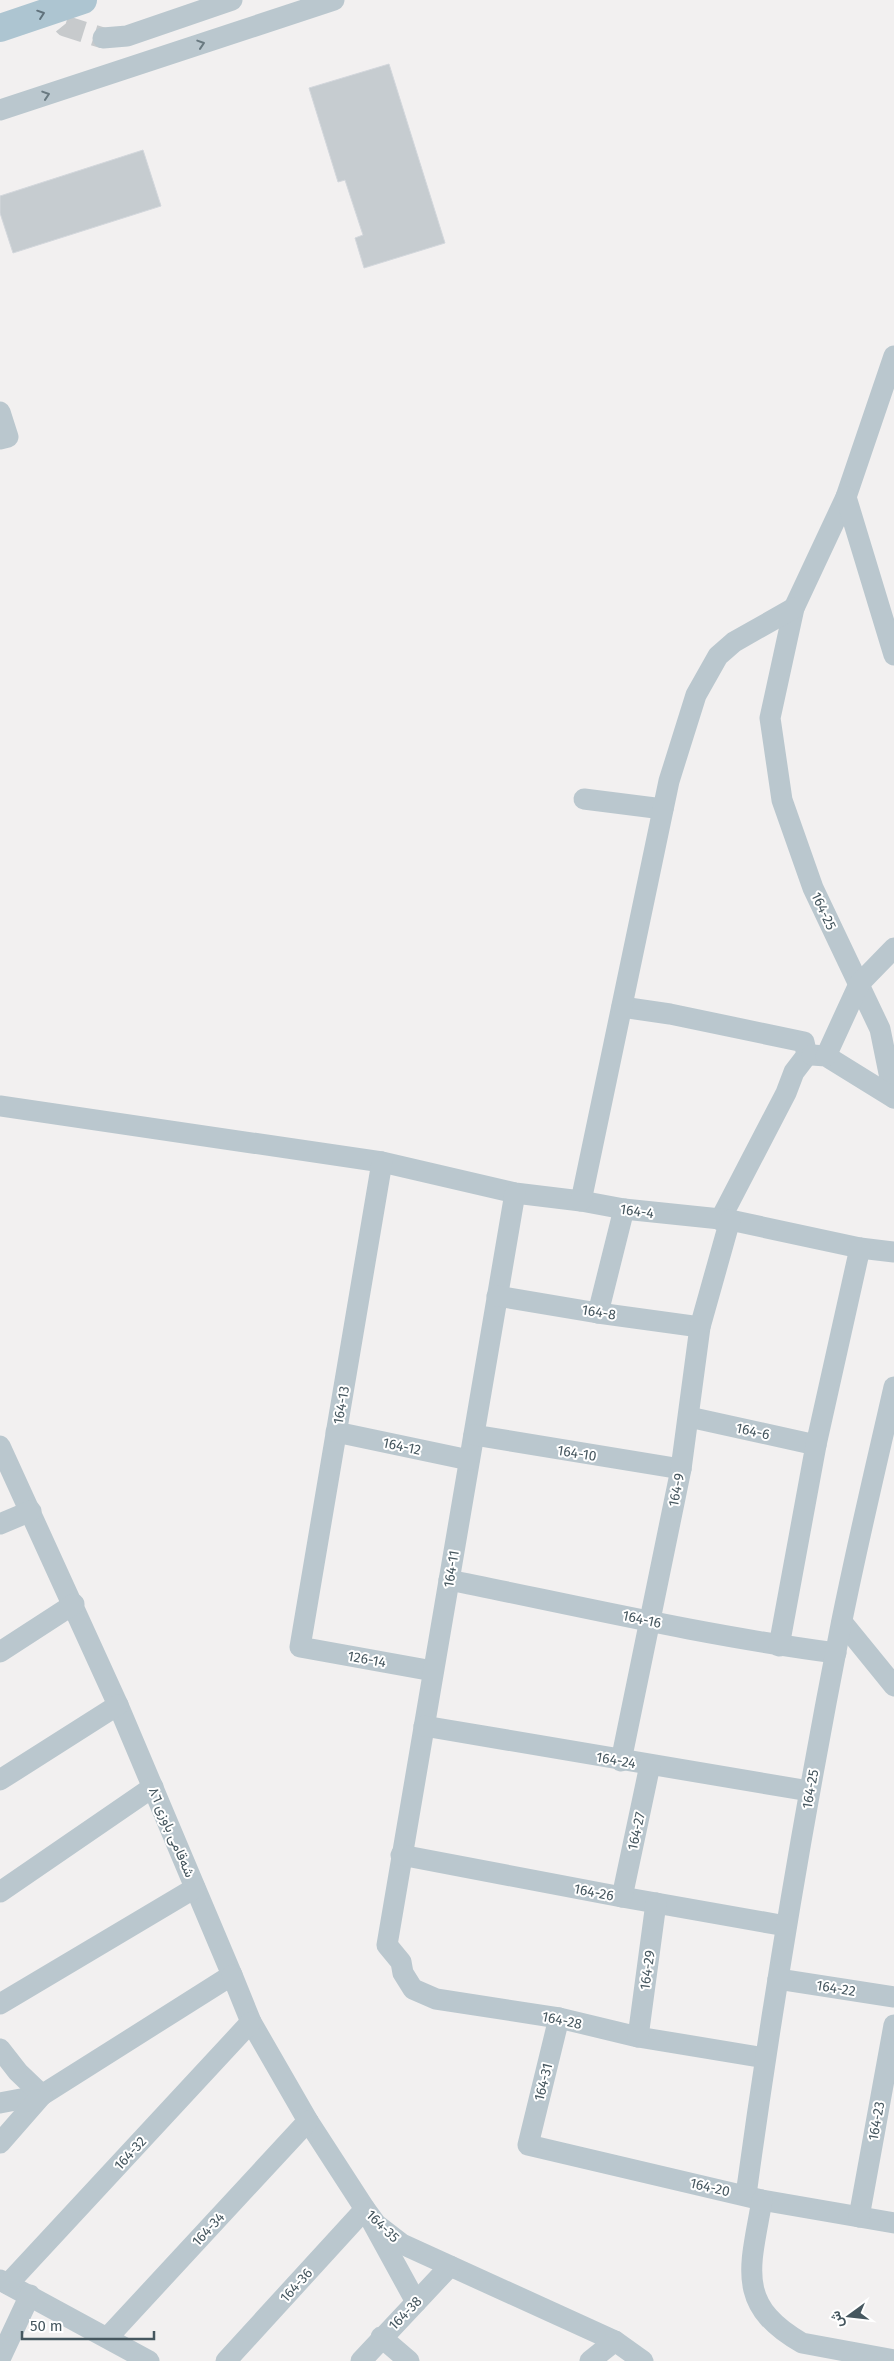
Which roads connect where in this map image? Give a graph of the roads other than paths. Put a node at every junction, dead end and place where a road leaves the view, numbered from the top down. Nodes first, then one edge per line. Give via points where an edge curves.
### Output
1 (83, 0) edge
2 (232, 0) edge
3 (334, 0) edge
4 (0, 28) edge
5 (103, 38) tunnel mouth
6 (0, 110) edge
7 (894, 356) edge
8 (0, 412) edge
9 (0, 439) edge
10 (846, 498) junction
11 (794, 608) junction
12 (894, 655) edge
13 (584, 800) dead end
14 (664, 810) junction
15 (894, 948) edge
16 (859, 984) junction
17 (622, 1007) junction
18 (816, 1056) junction
19 (894, 1098) edge
20 (0, 1106) edge
21 (382, 1162) junction
22 (515, 1193) junction
23 (581, 1201) junction
24 (624, 1209) junction
25 (725, 1220) junction
26 (860, 1248) junction
27 (894, 1252) edge
28 (497, 1296) junction
29 (598, 1313) junction
30 (700, 1327) junction
31 (894, 1387) edge
32 (690, 1417) junction
33 (336, 1432) junction
34 (474, 1435) junction
35 (816, 1445) junction
36 (0, 1446) edge
37 (469, 1460) junction
38 (681, 1469) junction
39 (31, 1511) junction
40 (0, 1524) edge
41 (449, 1580) junction
42 (74, 1604) junction
43 (650, 1621) junction
44 (842, 1622) junction
45 (779, 1646) junction
46 (300, 1647) joint
47 (0, 1652) edge
48 (836, 1653) junction
49 (433, 1671) junction
50 (894, 1686) edge
51 (118, 1705) junction
52 (424, 1726) junction
53 (621, 1761) junction
54 (650, 1765) junction
55 (0, 1780) edge
56 (153, 1787) junction
57 (809, 1791) junction
58 (401, 1855) junction
59 (195, 1888) junction
60 (0, 1892) edge
61 (622, 1897) junction
62 (656, 1903) junction
63 (786, 1926) junction
64 (387, 1945) joint
65 (232, 1975) junction
66 (778, 1979) junction
67 (894, 1997) edge
68 (0, 2004) edge
69 (559, 2018) junction
70 (251, 2022) junction
71 (894, 2025) edge
72 (638, 2037) junction
73 (0, 2049) edge
74 (765, 2058) junction
75 (889, 2079) edge
76 (42, 2096) junction
77 (0, 2103) edge
78 (308, 2121) junction
79 (0, 2143) edge
80 (528, 2145) joint
81 (754, 2198) junction
82 (365, 2209) junction
83 (859, 2217) junction
84 (894, 2224) edge
85 (450, 2266) junction
86 (4, 2282) edge
87 (30, 2295) junction
88 (416, 2302) junction
89 (108, 2337) junction
90 (381, 2337) junction
91 (615, 2341) junction
92 (853, 2357) edge
93 (0, 2359) edge
94 (140, 2359) edge
95 (894, 2360) edge
96 (226, 2361) edge
97 (361, 2361) edge
98 (409, 2361) edge
99 (590, 2361) edge
100 (642, 2361) edge

4 -> 1 main road
2 - 5 street via 127,36
6 -> 3 street
7 - 10 street
8 - 9 street via 8,437
10 - 11 street
10 - 12 street
11 - 14 street via 734,642 706,673 686,724
11 - 16 street, 164-25 via 770,718 782,800 813,888
13 - 14 street
14 - 17 street
15 - 16 street, 164-9
16 - 18 street, 164-9
16 - 19 street, 164-25 via 880,1029
17 - 18 street via 804,1042
17 - 23 street
18 - 19 street
18 - 25 street, 164-9 via 794,1072
20 - 21 street, 164-4
21 - 22 street, 164-4
21 - 33 street, 164-13
22 - 23 street, 164-4
22 - 28 street, 164-11
23 - 24 street, 164-4
24 - 25 street, 164-4
24 - 29 street
25 - 26 street, 164-4
25 - 30 street, 164-9
26 - 27 street, 164-4
26 - 35 street
28 - 29 street, 164-8
28 - 34 street, 164-11
29 - 30 street, 164-8
30 - 32 street, 164-9
31 - 44 street, 164-25
32 - 35 street, 164-6
32 - 38 street, 164-9
33 - 37 street, 164-12
33 - 46 street, 164-13
34 - 37 street, 164-11
34 - 38 street, 164-10
35 - 45 street
36 - 39 street, شەقامی باوزی ٨٦
37 - 41 street, 164-11
38 - 43 street, 164-9
39 - 40 street
39 - 42 street, شەقامی باوزی ٨٦
41 - 43 street, 164-16
41 - 49 street, 164-11
42 - 47 street
42 - 51 street, شەقامی باوزی ٨٦
43 - 45 street, 164-16
43 - 53 street, 164-9
44 - 48 street, 164-25
44 - 50 street
45 - 48 street, 164-16
46 - 49 street, 126-14
48 - 57 street, 164-25
49 - 52 street, 164-11
51 - 55 street
51 - 56 street, شەقامی باوزی ٨٦
52 - 53 street, 164-24
52 - 58 street, 164-11
53 - 54 street, 164-24
54 - 57 street, 164-24
54 - 61 street, 164-27
56 - 59 street, شەقامی باوزی ٨٦
56 - 60 street
57 - 63 street, 164-25
58 - 61 street, 164-26
58 - 64 street, 164-11
59 - 65 street, شەقامی باوزی ٨٦
59 - 68 street
61 - 62 street, 164-26
62 - 63 street, 164-26
62 - 72 street, 164-29
63 - 66 street, 164-25
64 - 69 street, 164-28 via 402,1962 407,1981 422,1994 436,1999
65 - 70 street, 164-35
65 - 76 street
66 - 67 street, 164-22
66 - 74 street, 164-25
69 - 72 street, 164-28
69 - 80 street, 164-31
70 - 78 street, 164-35
70 - 86 street, 164-32
71 - 75 street, 164-23
72 - 74 street, 164-28
73 - 76 street
74 - 81 street, 164-25
75 - 83 street, 164-23
76 - 77 street
76 - 79 street
78 - 82 street, 164-35
78 - 89 street, 164-34
80 - 81 street, 164-20
81 - 83 street, 164-20
81 - 92 street, 164-25 via 752,2285 757,2302 777,2327 802,2343
82 - 85 street, 164-35 via 387,2234
82 - 88 street
82 - 96 street, 164-36
83 - 84 street, 164-20
85 - 88 street, 164-38
85 - 91 street, 164-35
86 - 87 street
87 - 89 street
87 - 93 street
88 - 90 street, 164-38
89 - 94 street
90 - 97 street, 164-38
90 - 98 street
91 - 99 street
91 - 100 street, 164-35
92 - 95 street, 164-25

